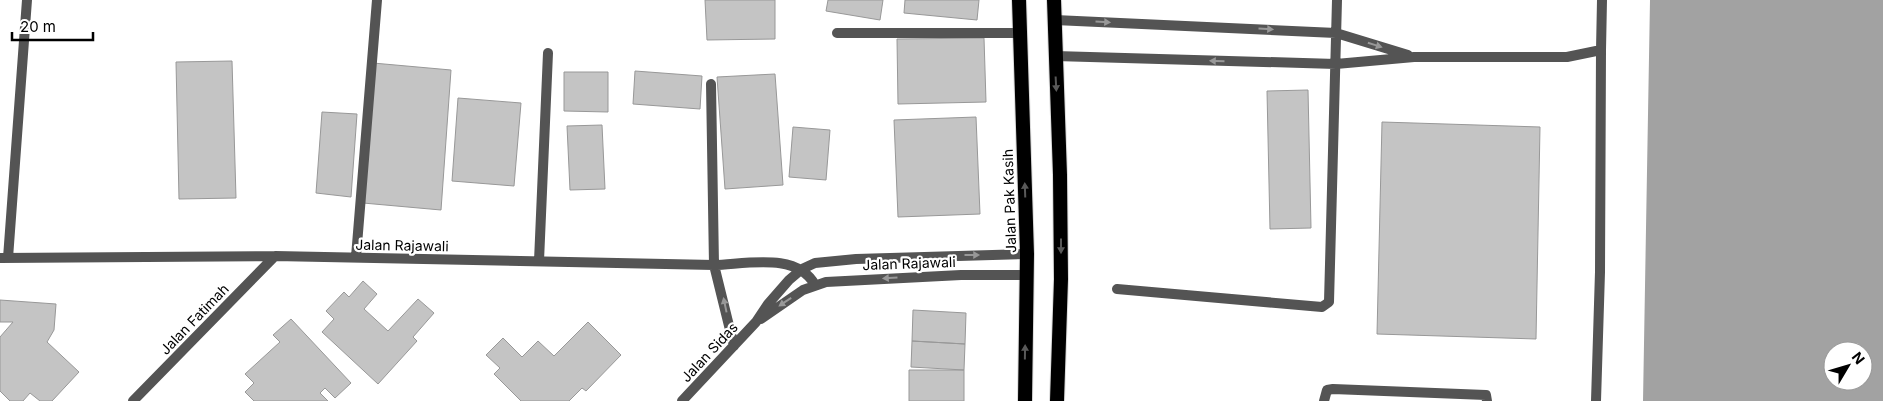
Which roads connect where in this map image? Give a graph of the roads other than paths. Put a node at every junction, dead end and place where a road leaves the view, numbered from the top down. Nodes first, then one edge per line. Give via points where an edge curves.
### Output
1 (27, 0) edge
2 (377, 0) edge
3 (1019, 0) edge
4 (1054, 0) edge
5 (1337, 0) edge
6 (1602, 0) edge
7 (1055, 20) junction
8 (1336, 32) junction
9 (836, 33) dead end
10 (1020, 33) junction
11 (1601, 50) junction
12 (548, 53) dead end
13 (1055, 56) junction
14 (1414, 57) junction
15 (1336, 64) junction
16 (712, 84) dead end
17 (1027, 254) junction
18 (275, 256) junction
19 (356, 257) junction
20 (4, 258) edge
21 (538, 261) junction
22 (714, 265) junction
23 (802, 269) junction
24 (1026, 275) junction
25 (815, 285) junction
26 (1118, 288) dead end
27 (756, 322) junction
28 (734, 346) junction
29 (133, 401) edge
30 (682, 401) edge
31 (1025, 401) edge
32 (1058, 401) edge
33 (1324, 401) edge
34 (1487, 401) edge
35 (1596, 401) edge

1 - 20 street
2 - 19 street
3 - 10 highway, Jalan Pak Kasih
4 - 7 highway
5 - 8 street
6 - 11 street
7 -> 8 street
7 - 13 highway
8 -> 14 street
8 - 15 street
9 - 10 street
17 -> 10 highway, Jalan Pak Kasih
11 - 14 street via 1567,58
11 - 35 street
12 - 21 street
15 -> 13 street
13 -> 32 highway via 1061,222
14 - 15 street
15 - 26 street via 1329,302 1322,307
16 - 22 street
23 -> 17 street, Jalan Rajawali via 815,263 838,260
17 - 24 highway, Jalan Pak Kasih
18 - 19 street, Jalan Rajawali
18 - 20 street, Jalan Rajawali
18 - 29 street, Jalan Fatimah
19 - 21 street, Jalan Rajawali
21 - 22 street, Jalan Rajawali
22 - 23 street, Jalan Rajawali via 783,263
28 -> 22 street
23 - 25 street
23 - 27 street, Jalan Sidas via 777,293
24 -> 25 street, Jalan Rajawali via 851,280
31 -> 24 highway, Jalan Pak Kasih
25 -> 27 street, Jalan Sidas
27 - 28 street, Jalan Sidas
28 - 30 street, Jalan Sidas
33 - 34 street via 1327,390 1333,388 1486,395

